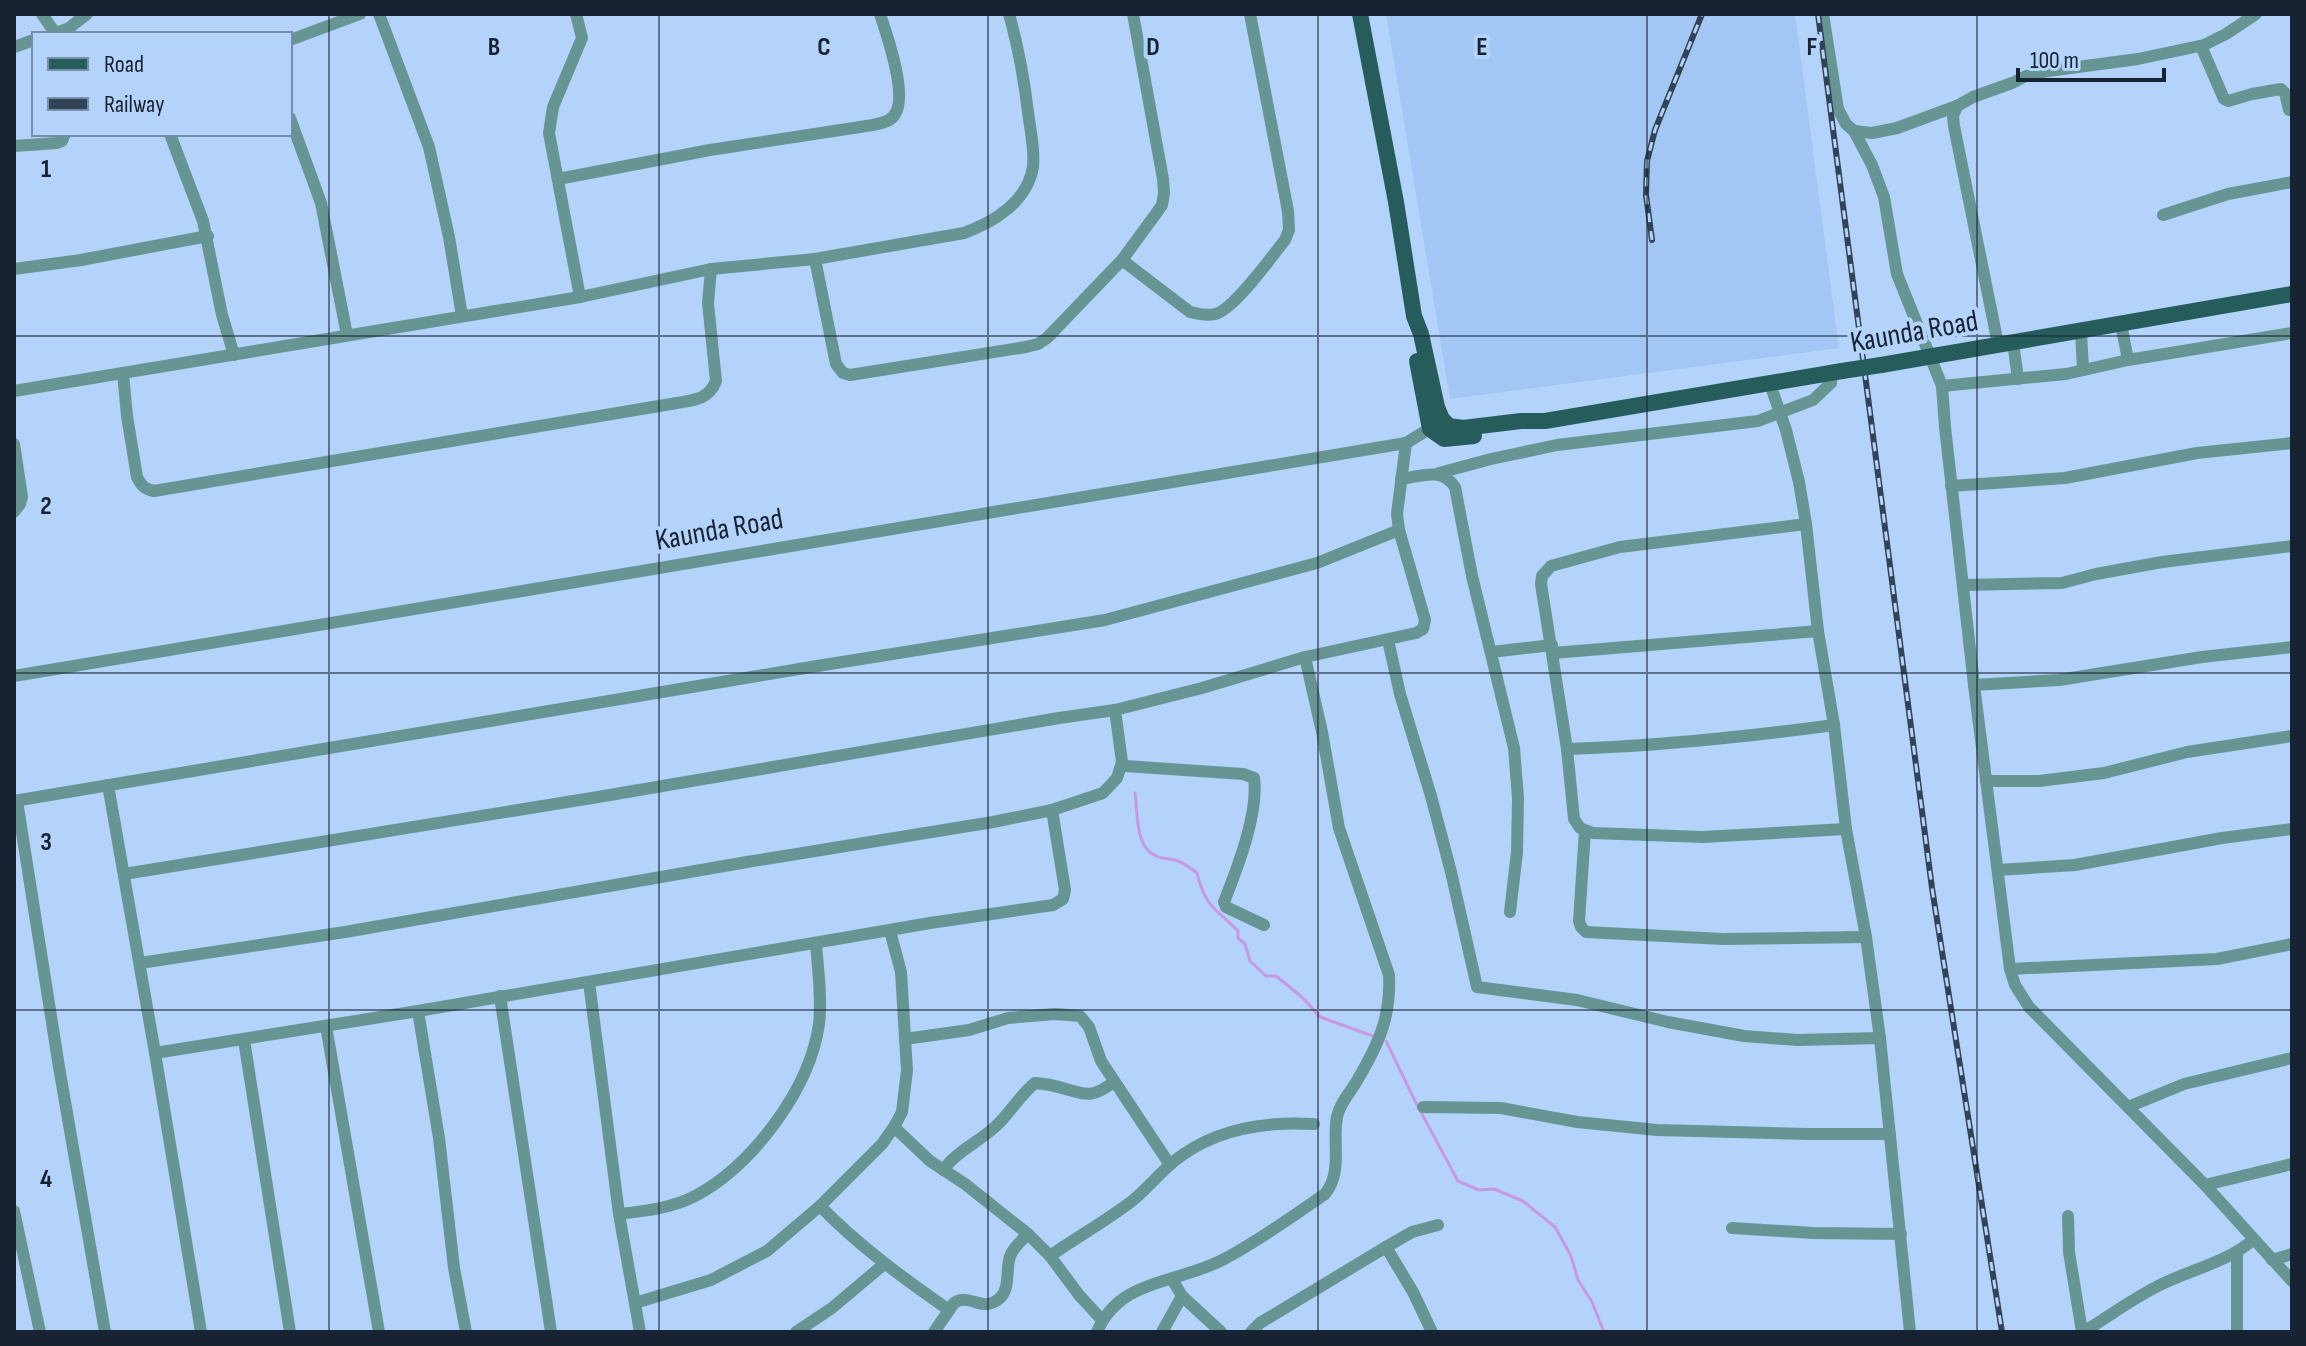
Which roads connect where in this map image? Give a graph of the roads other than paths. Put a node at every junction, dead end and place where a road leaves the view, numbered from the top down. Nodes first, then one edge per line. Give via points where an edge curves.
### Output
1 (42, 14) edge
2 (360, 14) edge
3 (379, 14) edge
4 (576, 14) edge
5 (880, 14) edge
6 (1009, 14) edge
7 (1133, 14) edge
8 (1250, 14) edge
9 (1360, 14) edge
10 (1823, 14) edge
11 (2256, 14) edge
12 (80, 23) edge
13 (53, 32) edge
14 (59, 32) edge
15 (292, 39) edge
16 (2201, 46) junction
17 (1957, 106) junction
18 (2289, 110) dead end
19 (292, 123) edge
20 (1854, 131) junction
21 (64, 136) edge
22 (171, 136) edge
23 (14, 146) edge
24 (558, 179) junction
25 (2292, 182) edge
26 (2163, 215) dead end
27 (208, 236) junction
28 (815, 259) junction
29 (1122, 260) junction
30 (14, 269) edge
31 (711, 269) junction
32 (2292, 294) edge
33 (580, 297) junction
34 (462, 316) junction
35 (2121, 324) junction
36 (2081, 331) junction
37 (2292, 333) edge
38 (347, 335) junction
39 (2005, 343) junction
40 (234, 355) junction
41 (1931, 357) junction
42 (2128, 360) junction
43 (2083, 370) junction
44 (1837, 372) junction
45 (123, 373) junction
46 (2018, 379) junction
47 (1770, 384) junction
48 (1942, 386) junction
49 (14, 391) edge
50 (1780, 413) junction
51 (1434, 417) junction
52 (1406, 443) junction
53 (2292, 443) edge
54 (14, 444) edge
55 (1439, 473) junction
56 (1401, 479) junction
57 (1951, 486) junction
58 (14, 512) edge
59 (1806, 524) junction
60 (1399, 530) junction
61 (2292, 546) edge
62 (1963, 585) junction
63 (1818, 631) junction
64 (1388, 640) junction
65 (2292, 647) edge
66 (1552, 649) junction
67 (1491, 652) junction
68 (1305, 657) junction
69 (14, 676) edge
70 (1974, 685) junction
71 (1115, 710) junction
72 (1834, 725) junction
73 (2292, 736) edge
74 (1567, 749) junction
75 (1122, 762) junction
76 (1986, 781) junction
77 (108, 785) junction
78 (16, 801) edge
79 (1052, 810) junction
80 (1846, 829) junction
81 (2292, 829) edge
82 (1585, 831) junction
83 (1998, 870) junction
84 (124, 874) junction
85 (1510, 912) dead end
86 (1264, 925) dead end
87 (890, 931) junction
88 (1866, 937) junction
89 (816, 944) junction
90 (2292, 944) edge
91 (140, 963) junction
92 (2010, 969) junction
93 (589, 982) junction
94 (500, 996) junction
95 (418, 1011) junction
96 (326, 1026) junction
97 (1880, 1038) junction
98 (905, 1039) junction
99 (244, 1040) junction
100 (155, 1053) junction
101 (2292, 1058) edge
102 (1114, 1082) junction
103 (1423, 1107) dead end
104 (2128, 1107) junction
105 (1314, 1124) dead end
106 (894, 1127) junction
107 (1890, 1134) junction
108 (2292, 1164) edge
109 (1170, 1165) junction
110 (943, 1170) junction
111 (2205, 1185) junction
112 (820, 1206) junction
113 (14, 1211) edge
114 (619, 1214) junction
115 (2068, 1216) dead end
116 (1438, 1225) dead end
117 (1732, 1228) dead end
118 (1028, 1234) junction
119 (1901, 1234) junction
120 (2253, 1240) junction
121 (1386, 1247) junction
122 (2237, 1253) junction
123 (2292, 1254) edge
124 (1050, 1256) junction
125 (2272, 1260) junction
126 (883, 1265) junction
127 (1172, 1279) junction
128 (2292, 1281) edge
129 (1182, 1296) junction
130 (635, 1303) junction
131 (949, 1310) junction
132 (1100, 1326) edge
133 (40, 1332) edge
134 (105, 1332) edge
135 (201, 1332) edge
136 (290, 1332) edge
137 (379, 1332) edge
138 (466, 1332) edge
139 (551, 1332) edge
140 (640, 1332) edge
141 (796, 1332) edge
142 (934, 1332) edge
143 (1162, 1332) edge
144 (1221, 1332) edge
145 (1251, 1332) edge
146 (1432, 1332) edge
147 (1910, 1332) edge
148 (2083, 1332) edge
149 (2237, 1332) edge

1 - 13 street
2 - 15 street
3 - 34 street via 429,147
4 - 24 street via 582,38 553,107 549,133
5 - 24 street via 899,91 892,119
6 - 28 street via 1033,152 1032,169 1015,202 988,224 964,233
7 - 29 street via 1164,193 1162,205
8 - 29 street via 1288,211 1285,240 1230,307 1215,314 1190,312
9 - 51 main road
10 - 20 street via 1838,109
11 - 16 street
12 - 14 street
16 - 17 street via 2026,76
16 - 18 street via 2224,99 2281,89
17 - 20 street via 1897,128
17 - 39 street via 1954,126
19 - 38 street via 321,203
20 - 41 street via 1884,197 1897,274
21 - 23 street via 57,143
22 - 27 street
24 - 33 street
25 - 26 street via 2228,194
27 - 30 street
27 - 40 street
28 - 29 street via 831,348 836,364 850,375 1038,344
28 - 31 street
31 - 33 street
31 - 45 street via 708,303 716,381 706,397 662,406 154,491 137,477
32 - 35 main road, Kaunda Road
33 - 34 street
34 - 38 street
35 - 36 main road, Kaunda Road
35 - 42 street
36 - 39 main road, Kaunda Road
36 - 43 street
37 - 42 street
38 - 40 street
39 - 41 main road, Kaunda Road
39 - 46 street
40 - 45 street
41 - 44 main road, Kaunda Road, bridge
41 - 48 street
42 - 43 street
43 - 46 street
44 - 47 main road, Kaunda Road
44 - 50 street via 1813,400
45 - 49 street
46 - 48 street
47 - 50 street
47 - 51 main road, Kaunda Road via 1545,421 1463,428
48 - 57 street
50 - 55 street via 1727,426 1549,447
50 - 59 street
51 - 52 street, Kaunda Road
52 - 56 street
52 - 69 street, Kaunda Road
53 - 57 street via 2207,452 2065,478
54 - 58 street via 22,497
55 - 56 street
55 - 67 street via 1455,487
56 - 60 street
57 - 62 street
59 - 63 street
59 - 66 street via 1620,547 1551,566 1541,584
60 - 64 street via 1425,625 1416,633
60 - 77 street via 1317,563 1105,620
61 - 62 street via 2162,562 2062,583
62 - 70 street
63 - 66 street
63 - 72 street
64 - 68 street
64 - 97 street via 1477,987 1577,1000 1744,1036
65 - 70 street via 2059,680
66 - 67 street
66 - 74 street
67 - 85 street via 1517,773
68 - 71 street
68 - 127 street via 1339,828 1389,975 1388,1015 1336,1120 1332,1186 1227,1258
70 - 76 street
71 - 75 street
71 - 84 street
72 - 74 street via 1738,738
72 - 80 street
73 - 76 street via 2187,752 2104,773
74 - 82 street via 1574,819
75 - 79 street via 1117,778 1103,793
75 - 86 street via 1130,768 1254,778 1242,855 1224,902
76 - 83 street
77 - 78 street
77 - 84 street
78 - 134 street
79 - 87 street via 1063,899 1053,905
79 - 91 street
80 - 82 street via 1703,837
80 - 88 street
81 - 83 street via 2075,865
82 - 88 street via 1579,921 1586,932 1723,939
83 - 92 street
84 - 91 street
87 - 89 street
87 - 98 street via 901,972
88 - 97 street
89 - 93 street
89 - 114 street via 818,1026 807,1063 778,1120 739,1165 694,1197
90 - 92 street via 2217,959
91 - 100 street
92 - 104 street via 2029,1007
93 - 94 street
93 - 114 street
94 - 95 street
94 - 139 street
95 - 96 street
95 - 138 street
96 - 99 street
96 - 137 street
97 - 107 street
98 - 102 street via 1008,1018 1080,1016
98 - 106 street via 906,1093
99 - 100 street
99 - 136 street
100 - 135 street
101 - 104 street via 2184,1084
102 - 109 street
102 - 110 street via 1101,1092 1083,1095 1035,1083 1004,1119
103 - 107 street via 1501,1108 1657,1130
104 - 111 street
105 - 109 street via 1239,1128 1205,1141
106 - 110 street
106 - 112 street
107 - 119 street
108 - 111 street
109 - 124 street via 1123,1208
110 - 118 street
111 - 120 street
112 - 126 street
112 - 130 street via 746,1263 694,1287
113 - 133 street
114 - 130 street
115 - 148 street
116 - 121 street
117 - 119 street
118 - 124 street
118 - 131 street via 1010,1256 1004,1293 996,1301 985,1305 964,1298
119 - 147 street
120 - 122 street
120 - 125 street
121 - 145 street
121 - 146 street
122 - 148 street via 2155,1287
122 - 149 street
123 - 125 street
124 - 132 street
125 - 128 street
126 - 131 street
126 - 141 street
127 - 129 street
127 - 132 street via 1133,1292 1110,1309
129 - 143 street
129 - 144 street
130 - 140 street
131 - 142 street

